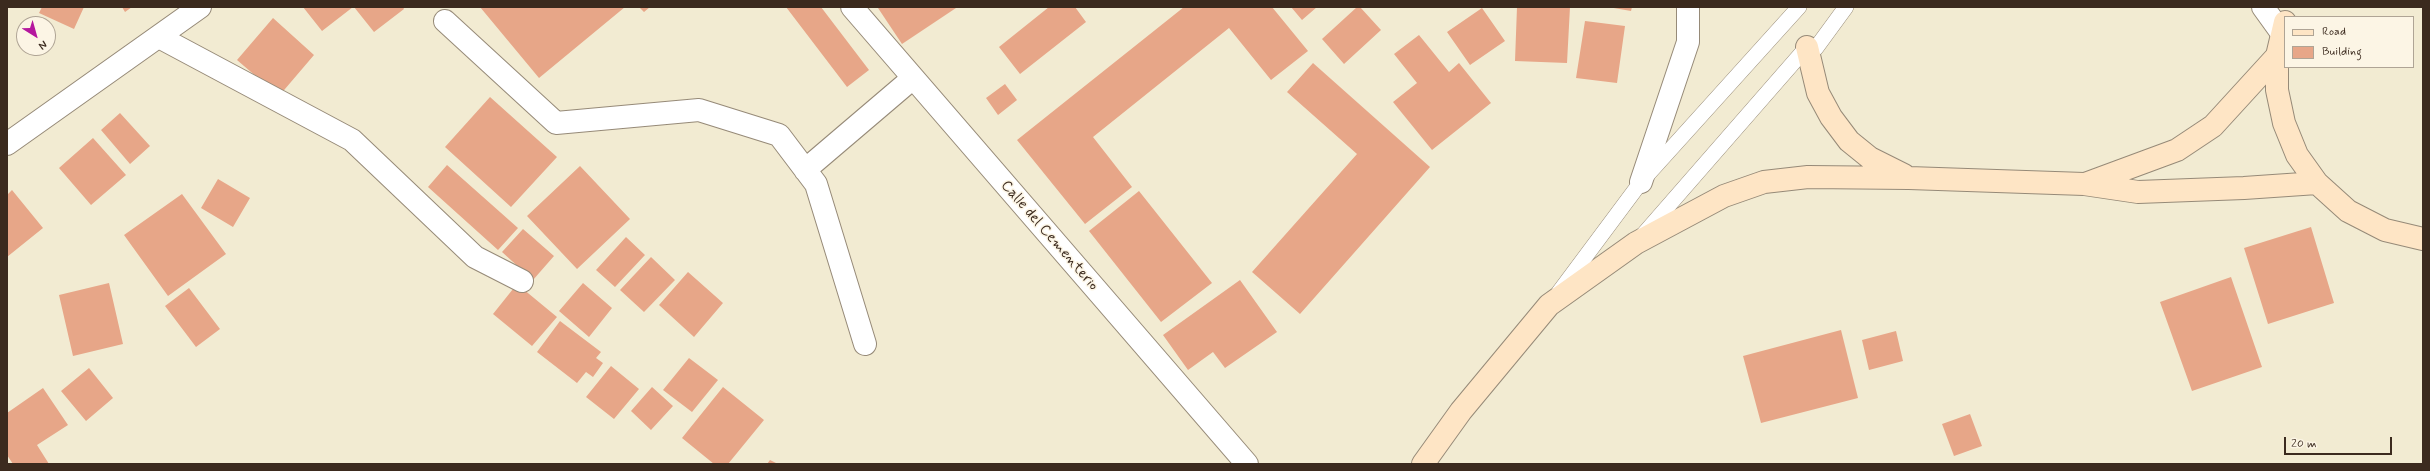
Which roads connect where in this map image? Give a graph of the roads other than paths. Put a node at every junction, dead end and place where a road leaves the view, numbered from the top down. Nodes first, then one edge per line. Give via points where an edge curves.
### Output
1 (200, 7) edge
2 (852, 7) edge
3 (1688, 7) edge
4 (1799, 7) edge
5 (1846, 7) edge
6 (2263, 7) edge
7 (445, 21) dead end
8 (2284, 24) edge
9 (159, 37) junction
10 (1807, 47) junction
11 (2277, 56) junction
12 (912, 78) junction
13 (7, 144) edge
14 (805, 170) junction
15 (1909, 178) junction
16 (1641, 182) junction
17 (2317, 182) junction
18 (2084, 184) junction
19 (2423, 239) edge
20 (1636, 242) junction
21 (522, 281) dead end
22 (1549, 305) junction
23 (865, 344) dead end
24 (1247, 464) edge
25 (1423, 464) edge

1 - 9 street
2 - 12 street, Calle del Cementerio
3 - 16 street via 1688,42
4 - 16 lane
5 - 10 lane via 1816,48
6 - 8 street
7 - 14 street via 556,123 699,110 779,135
8 - 11 main road
9 - 13 street
9 - 21 street via 352,140 475,257
10 - 15 main road via 1818,93 1831,117 1849,140 1870,158
10 - 20 lane
11 - 17 main road via 2277,90 2284,123 2297,154
11 - 18 main road via 2213,126 2177,150
12 - 14 street
12 - 24 street, Calle del Cementerio
14 - 23 street via 816,184
15 - 18 main road
15 - 20 main road via 1808,177 1764,182 1724,196
16 - 22 lane
17 - 18 main road via 2138,192
17 - 19 main road via 2348,211 2385,230
20 - 22 main road
22 - 25 main road via 1462,411

